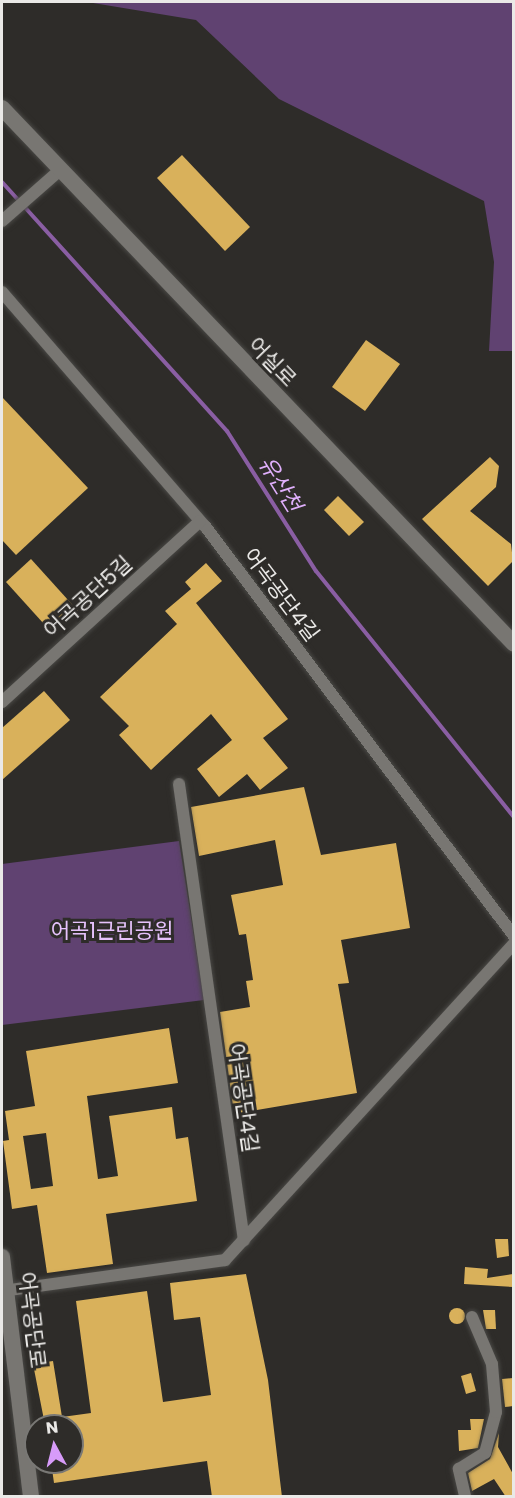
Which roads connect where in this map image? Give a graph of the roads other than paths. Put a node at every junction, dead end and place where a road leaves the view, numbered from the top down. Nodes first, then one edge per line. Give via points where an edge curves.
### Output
1 (2, 108) edge
2 (59, 171) junction
3 (2, 221) edge
4 (2, 292) edge
5 (200, 521) junction
6 (513, 644) edge
7 (2, 702) edge
8 (179, 784) dead end
9 (513, 936) edge
10 (513, 944) edge
11 (244, 1240) junction
12 (2, 1257) edge
13 (4, 1291) edge
14 (472, 1317) dead end
15 (31, 1497) edge
16 (465, 1497) edge

1 - 2 main road, 어실로
2 - 3 street
2 - 6 main road, 어실로
4 - 5 street, 어곡공단4길
5 - 7 street, 어곡공단5길
5 - 9 street, 어곡공단4길
8 - 11 street, 어곡공단4길
10 - 11 street
11 - 13 street via 225,1260
12 - 13 main road, 어곡공단로
13 - 15 main road, 어곡공단로
14 - 16 street via 492,1364 496,1412 485,1453 459,1469

